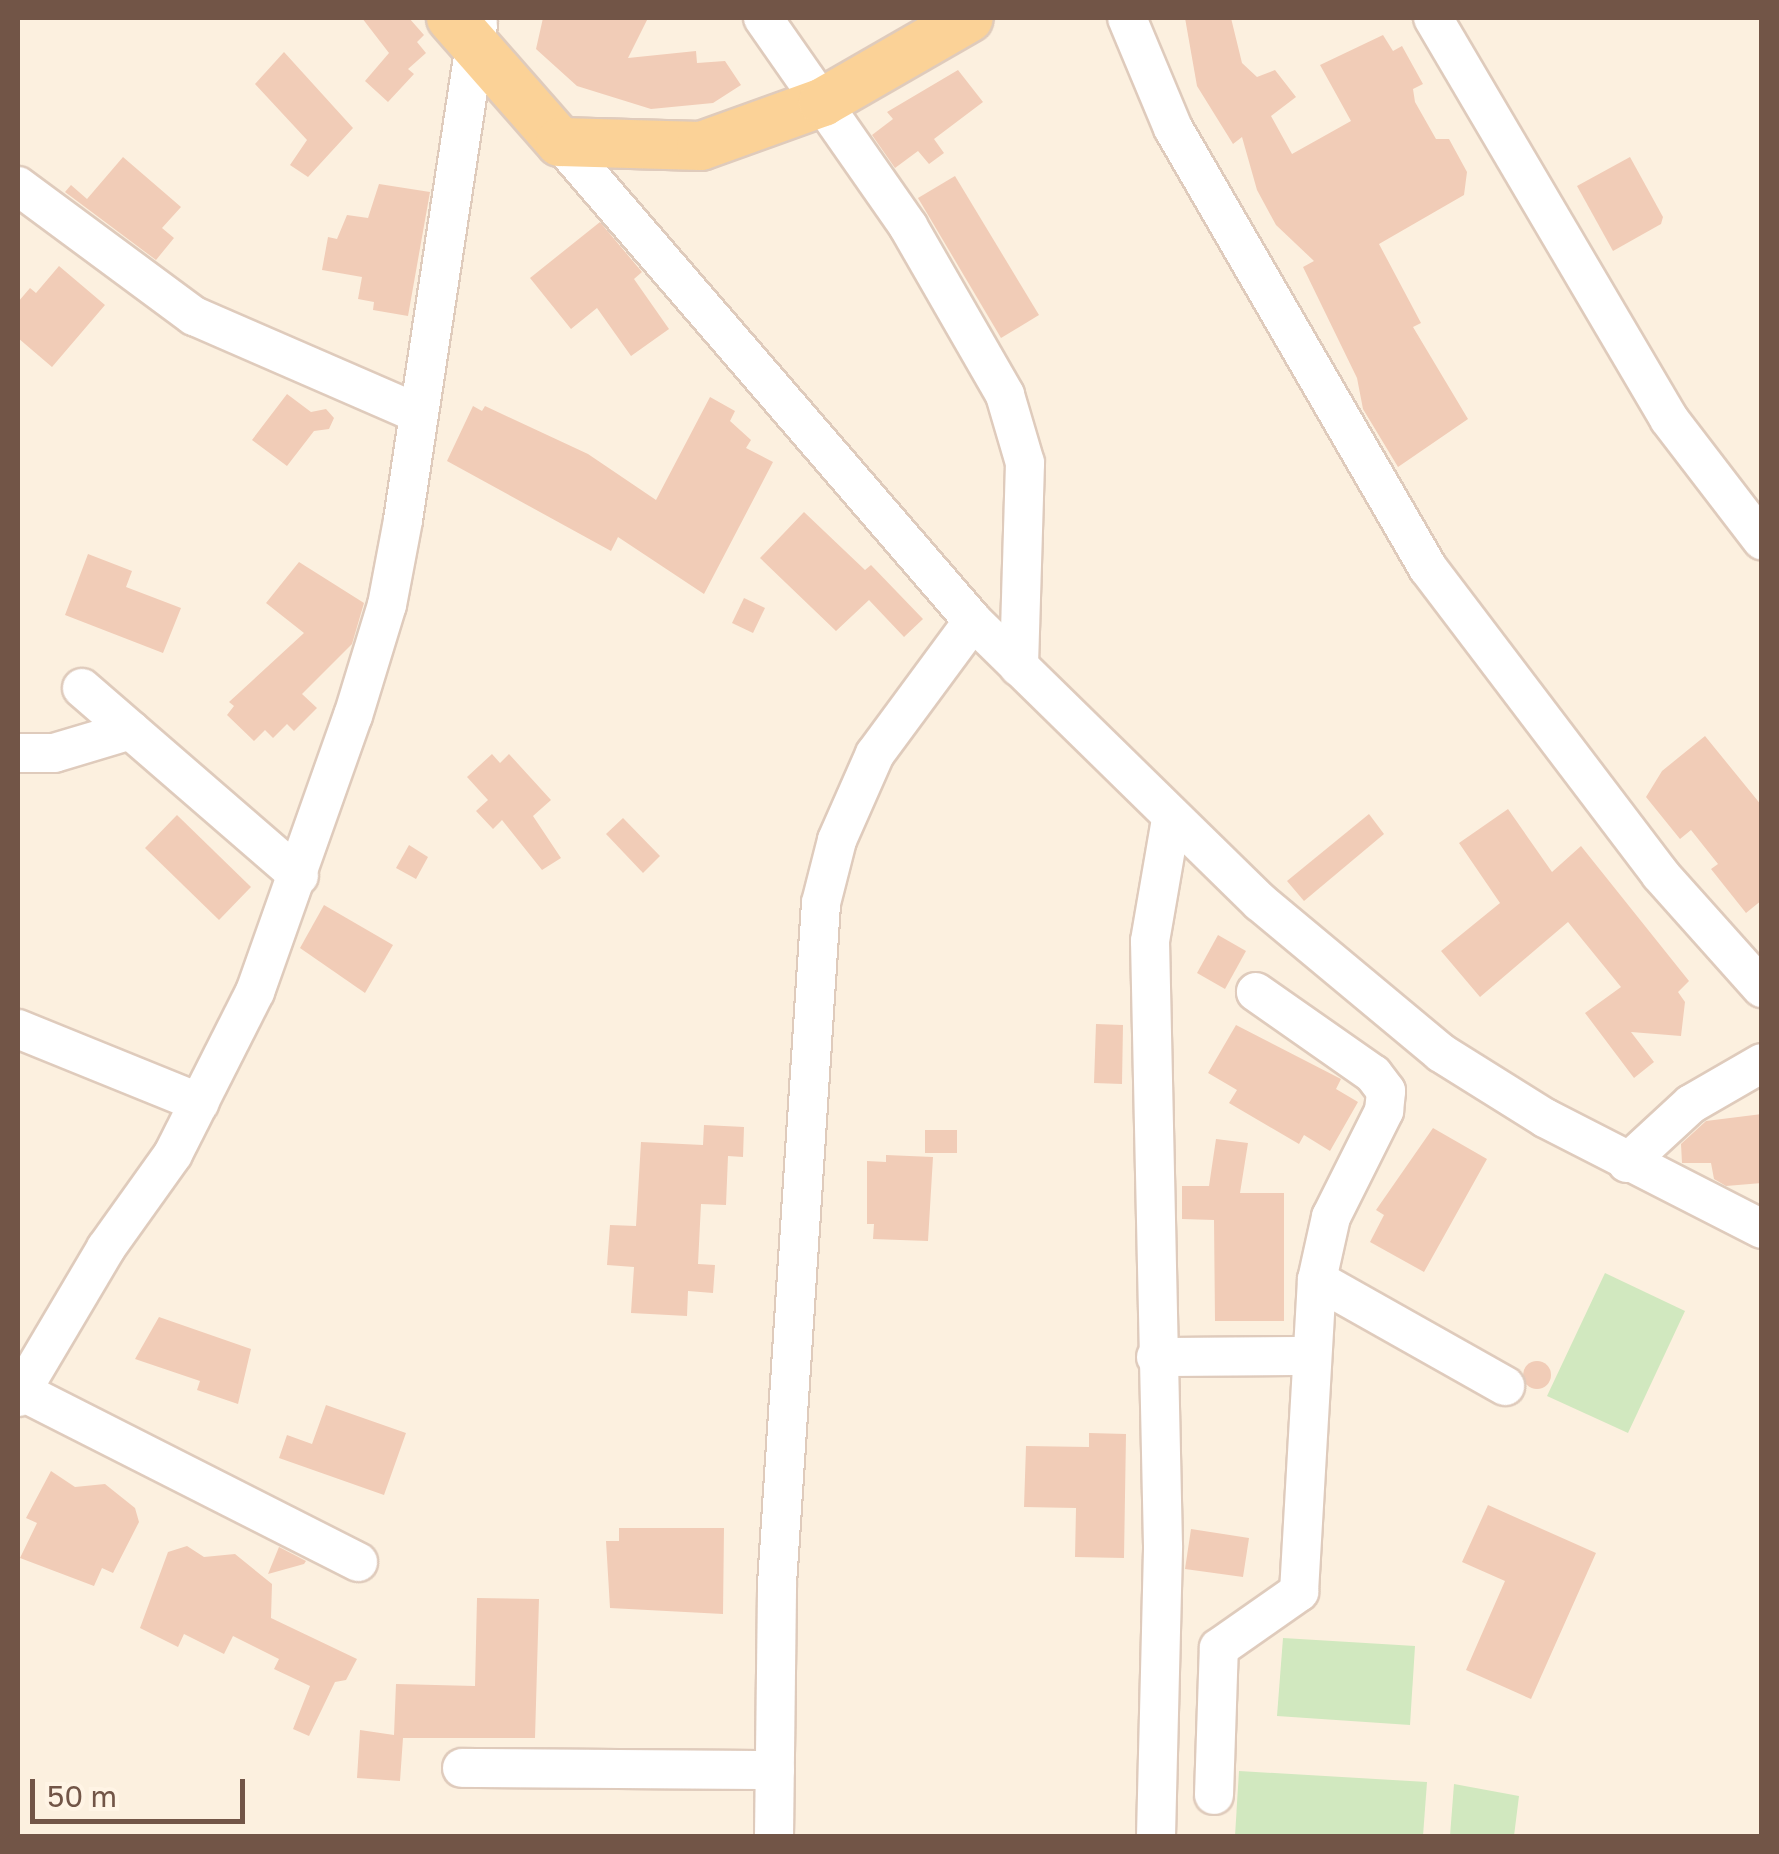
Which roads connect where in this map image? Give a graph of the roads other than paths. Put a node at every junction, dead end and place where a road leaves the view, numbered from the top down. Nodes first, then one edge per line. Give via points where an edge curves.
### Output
1 (764, 18) edge
2 (969, 18) edge
3 (1127, 18) edge
4 (1433, 18) edge
5 (468, 25) edge
6 (823, 102) junction
7 (560, 142) junction
8 (18, 186) edge
9 (417, 412) junction
10 (1762, 540) edge
11 (973, 621) junction
12 (1019, 668) junction
13 (82, 688) dead end
14 (131, 730) junction
15 (18, 753) edge
16 (1171, 820) junction
17 (300, 876) junction
18 (1762, 988) edge
19 (1256, 992) dead end
20 (18, 1030) edge
21 (1762, 1063) edge
22 (200, 1103) junction
23 (1628, 1163) junction
24 (1762, 1230) edge
25 (1317, 1280) junction
26 (1308, 1356) junction
27 (1156, 1357) junction
28 (1504, 1386) dead end
29 (19, 1394) edge
30 (358, 1562) dead end
31 (462, 1768) dead end
32 (775, 1770) junction
33 (1214, 1795) dead end
34 (774, 1836) edge
35 (1156, 1836) edge

1 - 6 street
2 - 6 main road
3 - 18 street via 1173,128 1428,568 1660,874
4 - 10 street via 1668,419
5 - 7 main road
5 - 9 street
6 - 7 main road via 701,146
6 - 12 street via 908,226 1004,396 1026,463
7 - 11 street
8 - 9 street via 194,316
9 - 17 street via 388,605
11 - 12 street
11 - 32 street via 875,754 836,840 821,903 777,1584
12 - 16 street
13 - 14 street
14 - 15 street via 54,753
14 - 17 street
16 - 23 street via 1441,1052
16 - 27 street via 1150,941
17 - 22 street via 255,992
19 - 25 street via 1373,1074 1386,1092 1384,1111 1331,1217
20 - 22 street
21 - 23 street via 1691,1104
22 - 29 street
23 - 24 street
25 - 26 street
25 - 28 street
26 - 27 street
26 - 33 street via 1299,1592 1219,1648
27 - 35 street via 1163,1546
29 - 30 street
31 - 32 street
32 - 34 street

